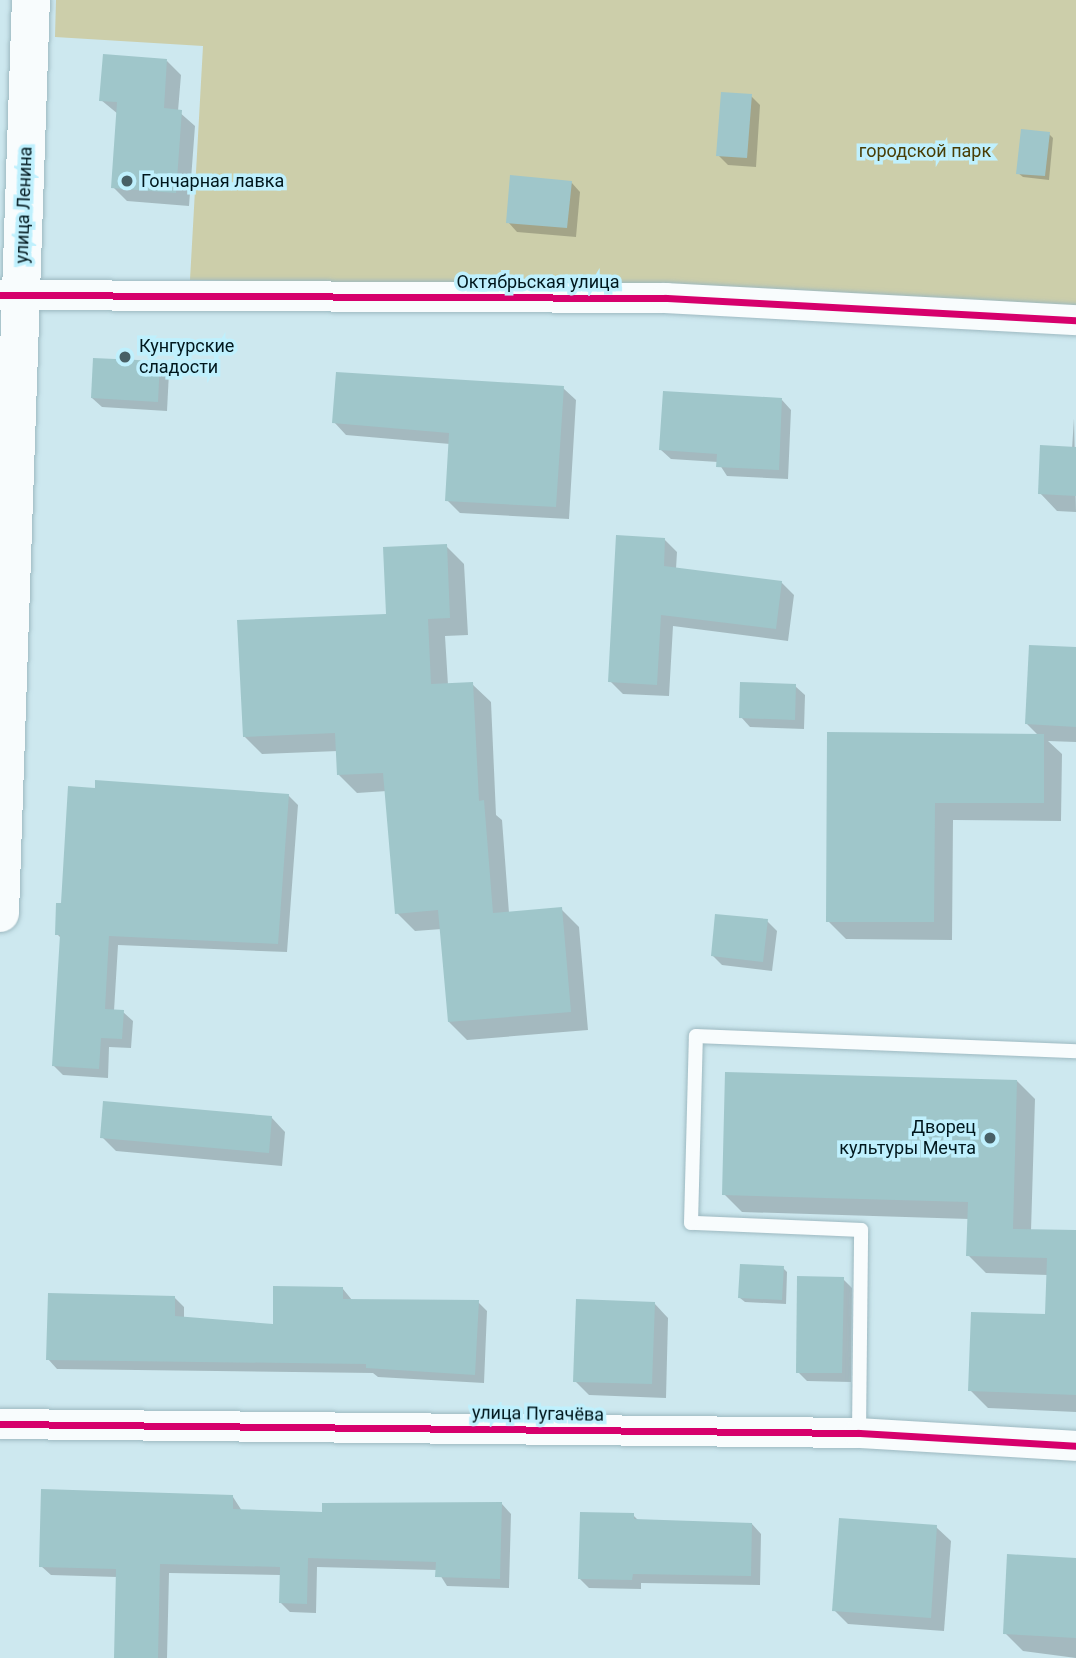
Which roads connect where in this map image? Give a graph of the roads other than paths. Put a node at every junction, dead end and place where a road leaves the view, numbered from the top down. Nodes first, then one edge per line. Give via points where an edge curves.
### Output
1 (31, 0) edge
2 (10, 296) edge
3 (1076, 320) edge
4 (0, 913) edge
5 (1076, 1051) edge
6 (0, 1424) edge
7 (859, 1433) junction
8 (1076, 1446) edge

1 - 2 main road, улица Ленина
2 - 3 street, Октябрьская улица via 666,298
2 - 4 main road, улица Ленина
5 - 7 lane via 696,1036 691,1223 861,1230
6 - 7 street, улица Пугачёва
7 - 8 street, улица Пугачёва

